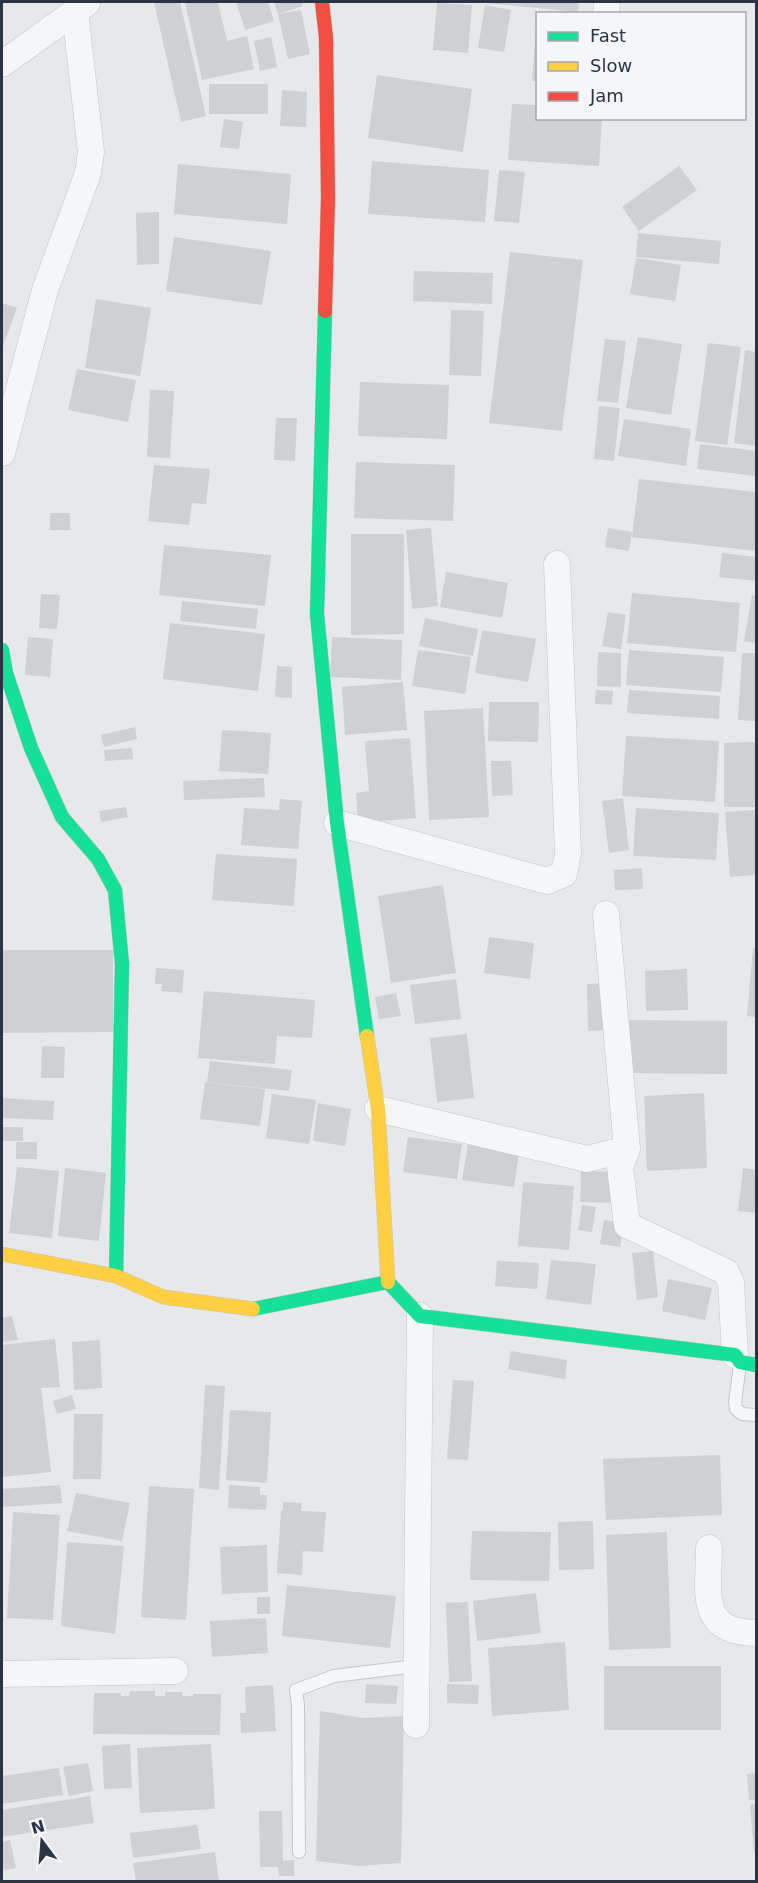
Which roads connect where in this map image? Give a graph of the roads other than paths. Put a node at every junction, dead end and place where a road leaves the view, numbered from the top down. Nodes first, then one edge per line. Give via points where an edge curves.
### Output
1 (322, 2) edge
2 (82, 6) edge
3 (2, 64) edge
4 (2, 453) edge
5 (556, 564) dead end
6 (2, 650) edge
7 (337, 823) junction
8 (606, 914) dead end
9 (378, 1109) junction
10 (627, 1149) junction
11 (2, 1254) edge
12 (116, 1276) junction
13 (388, 1281) junction
14 (420, 1316) junction
15 (744, 1361) edge
16 (756, 1416) edge
17 (709, 1548) dead end
18 (756, 1633) edge
19 (416, 1666) junction
20 (175, 1671) dead end
21 (2, 1674) edge
22 (416, 1725) dead end
23 (299, 1852) dead end

1 - 7 street via 328,197 317,614
2 - 3 street
2 - 4 street via 91,152 88,173 45,290
5 - 7 street via 568,853 564,874 547,881
6 - 12 street via 31,748 62,817 98,859 115,890 122,964
7 - 9 street
8 - 10 street
9 - 10 street via 587,1159
9 - 13 street
10 - 15 street via 620,1167 627,1225 726,1272
11 - 12 street
12 - 13 street via 163,1298 257,1310
13 - 14 street
14 - 15 street
14 - 19 street
15 - 16 lane via 736,1409
17 - 18 street via 709,1605 714,1617 726,1629
19 - 22 street
19 - 23 lane via 334,1676 296,1690
20 - 21 street

